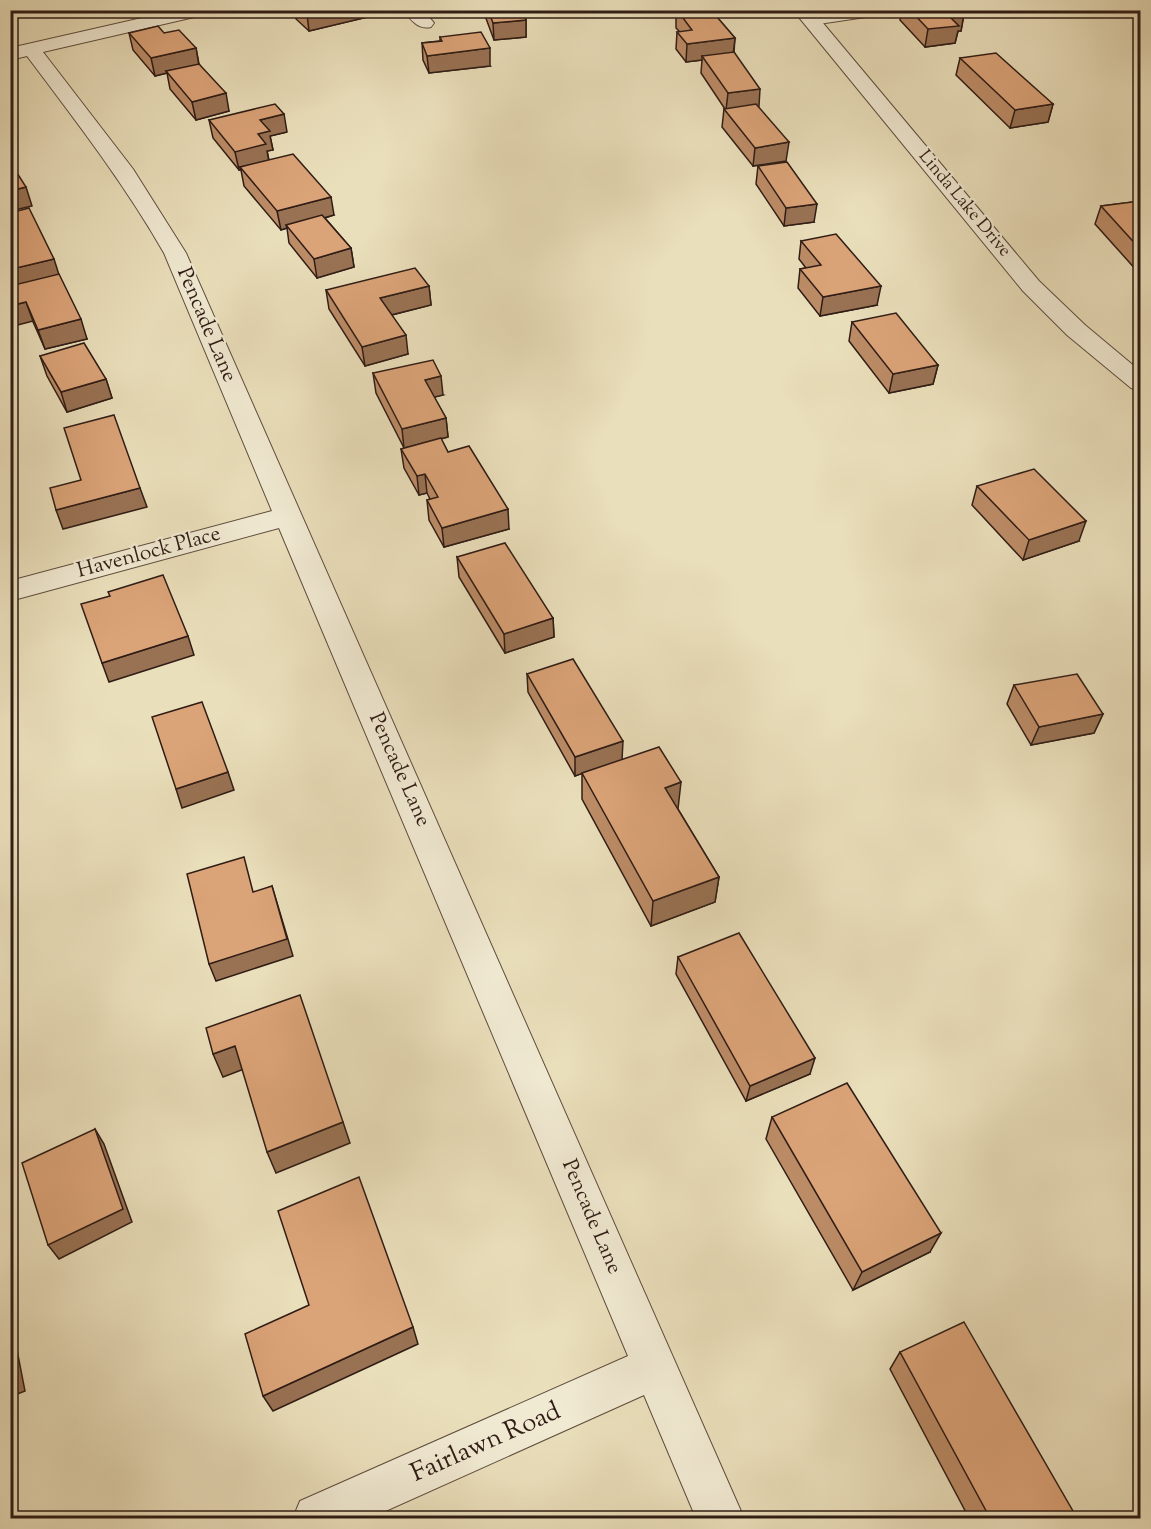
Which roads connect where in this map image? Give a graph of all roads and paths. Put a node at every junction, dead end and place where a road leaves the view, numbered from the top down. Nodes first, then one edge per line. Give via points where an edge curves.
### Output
1 (202, 10) edge
2 (908, 10) edge
3 (807, 16) edge
4 (20, 52) edge
5 (1140, 383) edge
6 (288, 516) junction
7 (10, 591) edge
8 (655, 1367) junction
9 (317, 1518) edge
10 (720, 1518) edge

1 - 4 street
2 - 3 lane
3 - 5 street, Linda Lake Drive via 1031,285 1076,330
4 - 6 street, Pencade Lane via 126,176 168,239
6 - 7 street, Havenlock Place
6 - 8 street, Pencade Lane
8 - 9 street, Fairlawn Road
8 - 10 street, Pencade Lane

